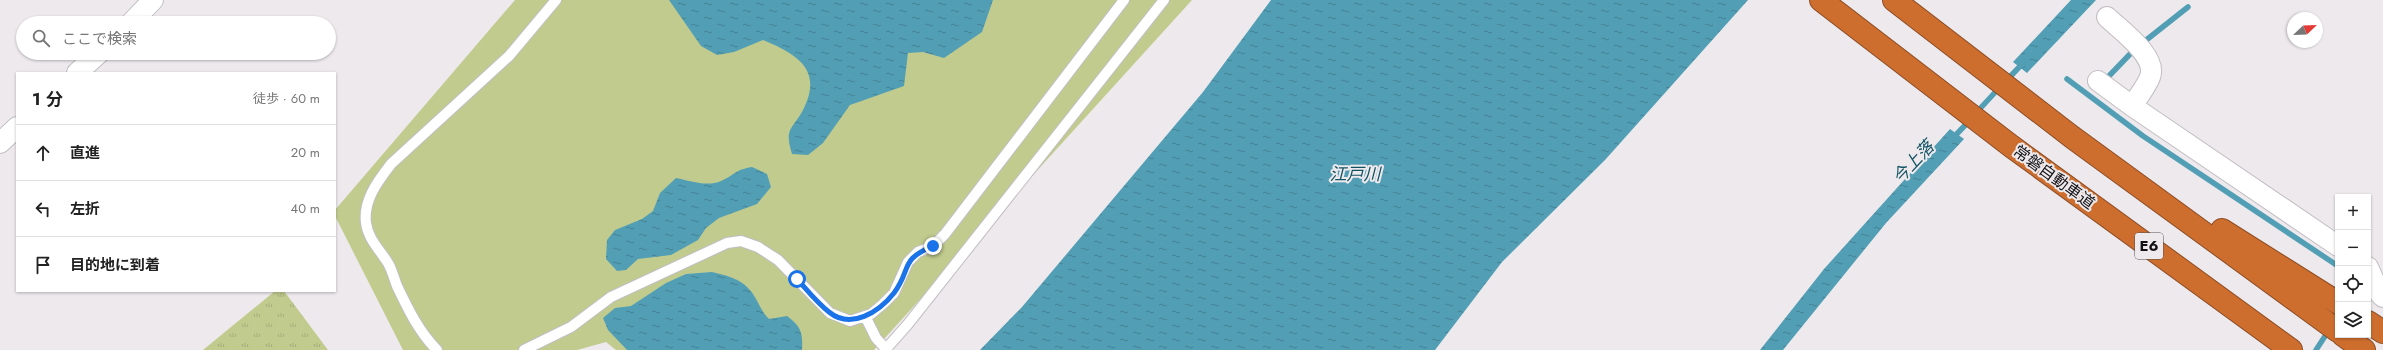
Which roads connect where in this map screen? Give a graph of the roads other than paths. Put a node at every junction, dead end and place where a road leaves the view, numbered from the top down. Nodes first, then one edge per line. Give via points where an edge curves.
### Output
1 (153, 0) edge
2 (556, 0) edge
3 (1124, 0) edge
4 (1164, 0) edge
5 (1821, 0) edge
6 (1894, 0) edge
7 (138, 16) edge
8 (2107, 17) dead end
9 (91, 60) edge
10 (78, 72) edge
11 (2098, 81) dead end
12 (2132, 106) junction
13 (16, 128) edge
14 (2072, 137) junction
15 (0, 143) edge
16 (2335, 244) edge
17 (2371, 274) edge
18 (2383, 297) edge
19 (2335, 300) edge
20 (865, 316) junction
21 (2371, 324) edge
22 (2335, 329) edge
23 (2383, 332) edge
24 (2347, 338) edge
25 (885, 349) edge
26 (2289, 349) edge
27 (437, 350) edge
28 (524, 350) edge
29 (2364, 350) edge

1 - 7 street
2 - 27 lane via 509,56 391,164 376,183 367,204 366,224 372,241 388,264 424,337
3 - 20 lane via 945,234 933,246 918,252 908,262 894,293 871,314
4 - 25 lane via 928,299
5 - 26 highway, 常磐自動車道 / E6 via 2017,150
6 - 14 highway
8 - 12 street via 2144,52 2150,66 2150,76
9 - 10 street
11 - 12 street
12 - 16 street
13 - 15 street
14 - 19 highway
14 - 22 highway
17 - 18 street
20 - 25 lane
20 - 28 lane via 850,321 830,313 778,260 758,247 741,241 726,243 621,292 571,327
21 - 23 highway
24 - 29 highway

